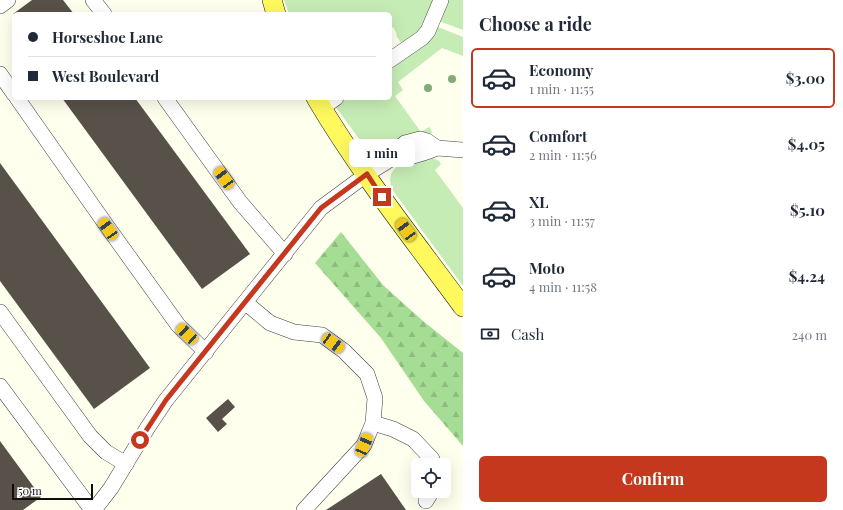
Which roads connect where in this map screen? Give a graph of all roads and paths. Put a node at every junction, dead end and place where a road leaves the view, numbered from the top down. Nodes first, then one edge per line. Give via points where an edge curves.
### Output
1 (8, 0) edge
2 (93, 0) edge
3 (272, 0) edge
4 (441, 0) edge
5 (0, 6) edge
6 (102, 12) edge
7 (275, 12) edge
8 (392, 59) edge
9 (0, 74) edge
10 (12, 91) edge
11 (18, 100) edge
12 (166, 100) edge
13 (325, 101) edge
14 (463, 150) edge
15 (367, 174) junction
16 (284, 254) junction
17 (246, 303) junction
18 (463, 307) edge
19 (0, 312) edge
20 (206, 352) junction
21 (0, 386) edge
22 (373, 423) junction
23 (431, 458) edge
24 (126, 464) junction
25 (93, 510) edge
26 (304, 510) edge

1 - 5 street
2 - 6 street
3 - 7 main road
4 - 8 street via 428,31
9 - 10 street
11 - 20 street via 178,325
12 - 16 street via 240,202
13 - 15 main road via 332,124
14 - 15 street via 437,148 427,141 413,140 399,146 391,158
15 - 16 street via 321,208
15 - 18 main road
16 - 17 street
17 - 20 street
17 - 22 street via 270,323 294,332 322,335 344,351 367,374 375,398
19 - 24 street via 90,436 106,452
20 - 24 street via 166,400
21 - 25 street
22 - 23 street via 413,439
22 - 26 street via 364,445
24 - 25 street

